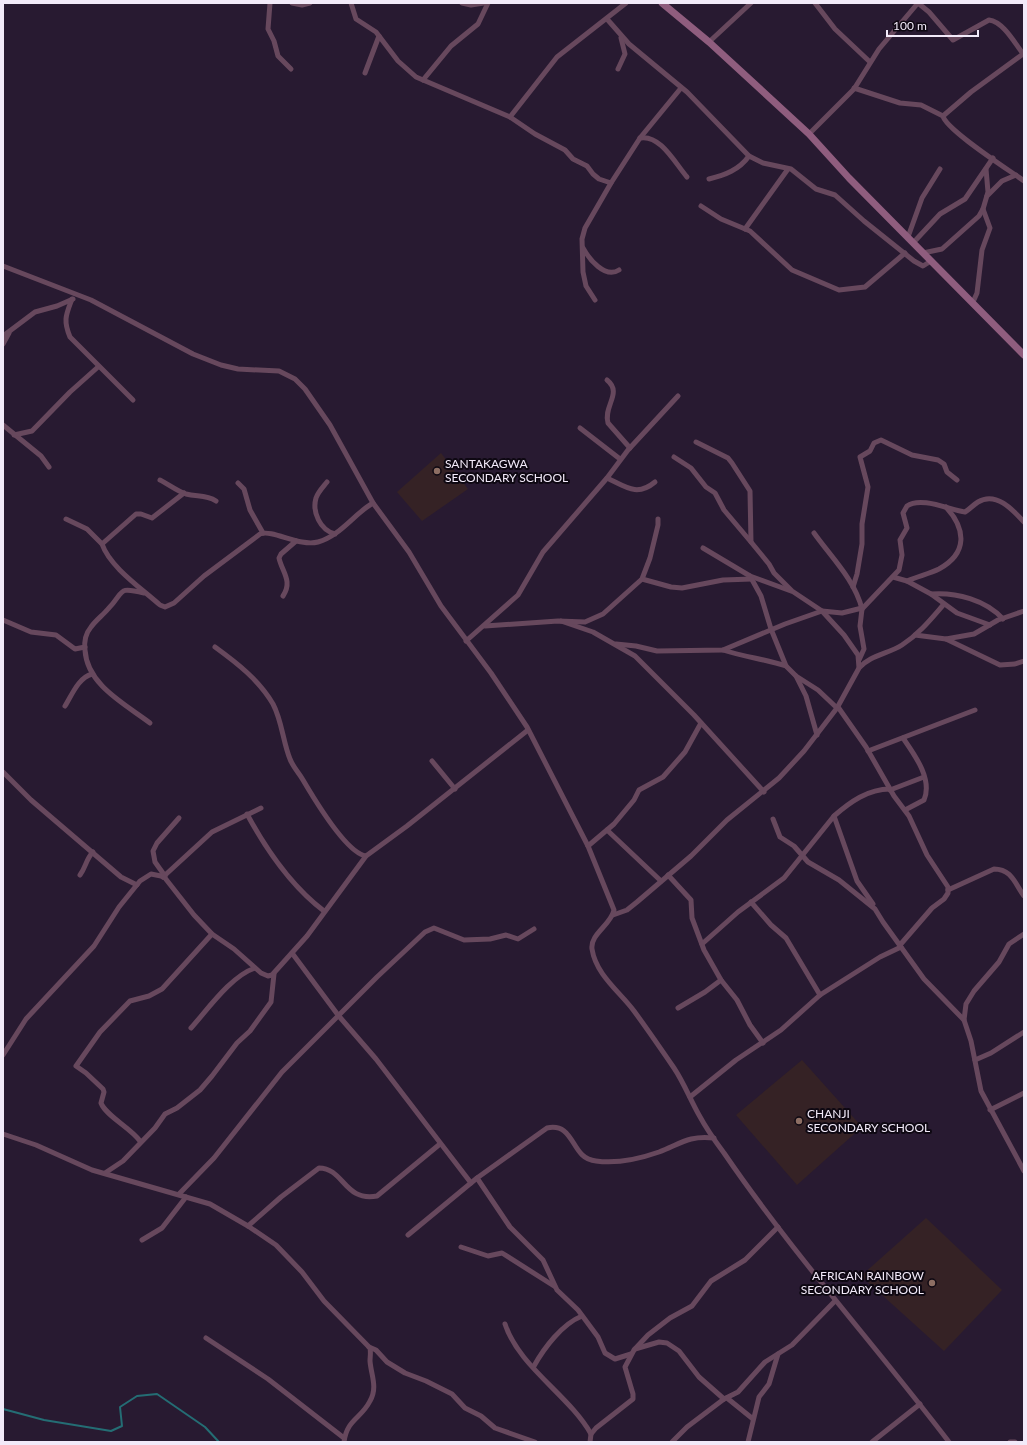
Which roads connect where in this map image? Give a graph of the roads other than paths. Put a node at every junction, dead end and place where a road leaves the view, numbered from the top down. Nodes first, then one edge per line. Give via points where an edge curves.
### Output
1 (270, 3) edge
2 (292, 3) edge
3 (310, 3) edge
4 (351, 3) edge
5 (462, 3) edge
6 (484, 3) edge
7 (488, 3) edge
8 (616, 3) edge
9 (662, 3) edge
10 (751, 3) edge
11 (815, 3) edge
12 (918, 3) edge
13 (625, 4) edge
14 (607, 19) junction
15 (620, 35) junction
16 (379, 36) junction
17 (709, 42) junction
18 (1024, 54) edge
19 (870, 62) junction
20 (618, 68) dead end
21 (291, 69) dead end
22 (365, 74) dead end
23 (423, 80) junction
24 (681, 88) junction
25 (854, 88) junction
26 (943, 116) junction
27 (510, 117) junction
28 (809, 134) junction
29 (640, 138) junction
30 (749, 156) junction
31 (993, 158) junction
32 (788, 168) junction
33 (940, 169) dead end
34 (986, 169) junction
35 (1016, 175) junction
36 (687, 177) dead end
37 (709, 179) dead end
38 (1024, 181) edge
39 (611, 183) junction
40 (986, 197) junction
41 (701, 206) dead end
42 (983, 209) junction
43 (745, 229) junction
44 (911, 240) junction
45 (582, 247) junction
46 (923, 252) junction
47 (905, 253) junction
48 (931, 261) junction
49 (3, 266) edge
50 (619, 270) dead end
51 (78, 294) junction
52 (72, 299) junction
53 (595, 300) dead end
54 (973, 302) junction
55 (9, 332) junction
56 (3, 336) edge
57 (3, 344) edge
58 (1024, 355) edge
59 (98, 367) junction
60 (607, 380) dead end
61 (678, 396) dead end
62 (133, 400) dead end
63 (3, 424) edge
64 (580, 428) dead end
65 (14, 435) junction
66 (696, 442) dead end
67 (630, 448) junction
68 (674, 457) dead end
69 (620, 459) junction
70 (49, 467) dead end
71 (607, 478) junction
72 (160, 480) dead end
73 (957, 480) dead end
74 (327, 482) dead end
75 (655, 482) dead end
76 (238, 483) dead end
77 (184, 493) junction
78 (216, 501) dead end
79 (373, 503) junction
80 (946, 507) junction
81 (66, 519) dead end
82 (658, 519) dead end
83 (1024, 522) edge
84 (814, 532) dead end
85 (263, 533) junction
86 (335, 534) junction
87 (296, 541) junction
88 (751, 542) junction
89 (102, 544) junction
90 (702, 548) dead end
91 (751, 577) junction
92 (893, 577) junction
93 (642, 579) junction
94 (907, 581) junction
95 (853, 587) junction
96 (792, 591) junction
97 (145, 593) junction
98 (931, 594) junction
99 (283, 596) dead end
100 (944, 604) junction
101 (862, 608) junction
102 (822, 611) junction
103 (1024, 611) edge
104 (1003, 619) junction
105 (3, 620) edge
106 (561, 621) junction
107 (990, 625) junction
108 (485, 626) junction
109 (771, 629) junction
110 (915, 635) junction
111 (946, 639) junction
112 (466, 641) junction
113 (615, 644) junction
114 (215, 646) dead end
115 (85, 647) junction
116 (723, 650) junction
117 (859, 660) junction
118 (1024, 661) edge
119 (786, 666) junction
120 (859, 668) junction
121 (92, 674) junction
122 (796, 676) junction
123 (65, 706) dead end
124 (837, 707) junction
125 (975, 710) dead end
126 (150, 723) dead end
127 (702, 723) junction
128 (528, 730) junction
129 (816, 735) junction
130 (903, 738) junction
131 (868, 751) junction
132 (432, 761) dead end
133 (3, 772) edge
134 (924, 777) junction
135 (455, 789) junction
136 (890, 790) junction
137 (764, 792) junction
138 (261, 808) dead end
139 (905, 810) junction
140 (247, 814) junction
141 (834, 816) junction
142 (179, 818) dead end
143 (773, 819) dead end
144 (607, 830) junction
145 (588, 846) junction
146 (93, 852) junction
147 (366, 856) junction
148 (803, 856) junction
149 (80, 875) dead end
150 (668, 875) junction
151 (164, 876) junction
152 (661, 881) junction
153 (137, 885) junction
154 (948, 890) junction
155 (1024, 896) edge
156 (752, 902) junction
157 (875, 909) junction
158 (324, 911) junction
159 (613, 915) junction
160 (534, 929) dead end
161 (212, 934) junction
162 (1024, 934) edge
163 (702, 944) junction
164 (901, 946) junction
165 (292, 953) junction
166 (255, 968) junction
167 (274, 974) junction
168 (721, 980) junction
169 (820, 995) junction
170 (678, 1008) dead end
171 (338, 1015) junction
172 (964, 1020) junction
173 (191, 1028) dead end
174 (1024, 1032) edge
175 (763, 1043) junction
176 (3, 1056) edge
177 (975, 1060) junction
178 (1024, 1093) edge
179 (690, 1097) junction
180 (990, 1110) junction
181 (3, 1134) edge
182 (714, 1138) junction
183 (140, 1141) junction
184 (440, 1144) junction
185 (1022, 1164) edge
186 (1024, 1171) edge
187 (105, 1173) junction
188 (477, 1178) junction
189 (472, 1183) junction
190 (179, 1194) junction
191 (186, 1197) junction
192 (248, 1226) junction
193 (778, 1227) junction
194 (408, 1235) dead end
195 (142, 1240) dead end
196 (461, 1247) dead end
197 (554, 1286) junction
198 (836, 1301) junction
199 (582, 1316) junction
200 (505, 1324) dead end
201 (206, 1338) dead end
202 (369, 1346) junction
203 (633, 1352) junction
204 (778, 1354) junction
205 (534, 1366) junction
206 (725, 1399) junction
207 (920, 1404) junction
208 (753, 1419) junction
209 (591, 1434) junction
210 (344, 1440) edge
211 (535, 1442) edge
212 (590, 1442) edge
213 (672, 1442) edge
214 (748, 1442) edge
215 (872, 1442) edge
216 (949, 1442) edge
217 (1010, 1442) edge
218 (1015, 1442) edge

1 - 21 street via 268,29 278,56
2 - 3 street
4 - 16 street via 356,19 365,23
5 - 6 street
7 - 23 street via 478,24 451,46
8 - 13 street
9 - 17 street
10 - 17 street
11 - 19 street via 835,29
12 - 18 street via 953,40 989,20 1001,27
12 - 19 street
13 - 14 street
14 - 15 street
14 - 27 street via 557,57
15 - 20 street via 625,54
15 - 24 street
16 - 22 street
16 - 23 street via 398,61
17 - 28 street
18 - 26 street via 971,92
19 - 25 street
23 - 27 street
24 - 29 street
24 - 30 street
25 - 26 street via 900,103 921,105
25 - 28 street
26 - 31 street via 966,141
27 - 39 street via 534,134 560,147 573,159 587,166 599,179
28 - 44 street
29 - 36 street via 654,139
29 - 39 street
30 - 32 street via 763,163
30 - 37 street via 741,166 731,172
31 - 34 street
31 - 35 street
32 - 43 street
32 - 47 street via 816,189 841,199
33 - 44 street via 922,198
34 - 40 street
34 - 44 street via 965,199 940,214
35 - 38 street
35 - 40 street via 1002,181
39 - 45 street via 585,228
40 - 42 street
41 - 43 street via 721,219
42 - 46 street via 973,222 942,249
42 - 54 street via 990,228 982,250 977,293
43 - 47 street via 792,270 839,290 865,287
44 - 46 street
45 - 50 street via 595,265 609,271
45 - 53 street via 585,281
46 - 48 street
47 - 48 street via 922,266
48 - 54 street
49 - 51 street
51 - 52 street
51 - 79 street via 164,340 208,360 238,369 279,371 296,379 330,424
52 - 55 street via 35,312
52 - 59 street via 65,320 66,329 70,337
54 - 58 street
55 - 56 street
55 - 57 street
59 - 62 street
59 - 65 street via 32,431
60 - 67 street via 613,385 614,392 609,404 608,423
61 - 67 street
63 - 65 street
64 - 69 street
65 - 70 street via 41,456
66 - 88 street via 728,458 747,484 750,491
67 - 69 street
68 - 88 street via 691,468 706,487 715,493 724,510
69 - 71 street
71 - 75 street via 639,491
71 - 108 street via 543,552 518,595
72 - 77 street
73 - 95 street via 938,460 912,455 881,440 874,443 870,451 860,457 868,487 862,524 862,544
74 - 86 street via 319,492 315,504 324,528
76 - 85 street via 244,489 250,510
77 - 78 street via 207,495
77 - 89 street via 152,518 141,514 131,517
79 - 86 street via 362,509
79 - 112 street via 409,552 441,606
80 - 83 street via 965,512 978,502 992,499 1008,506
80 - 92 street via 914,503 904,508 906,528 900,540 901,564
80 - 94 street via 961,529 960,545 940,568
81 - 89 street via 87,529
82 - 93 street via 650,558
84 - 95 street
85 - 87 street
85 - 97 street via 204,576 169,606 160,605
86 - 87 street via 318,542
87 - 99 street via 279,558 288,581 288,588
88 - 96 street via 770,564 774,573
89 - 97 street via 111,560
90 - 91 street
91 - 93 street via 682,588
91 - 96 street
91 - 109 street via 761,596
92 - 94 street
92 - 101 street
93 - 106 street via 610,609 594,619 585,622
94 - 98 street
95 - 101 street
96 - 102 street
97 - 115 street via 127,588 124,590 91,626
98 - 100 street
98 - 104 street via 949,594 982,603 996,611
100 - 107 street via 957,613
100 - 110 street
101 - 102 street via 842,613
101 - 117 street via 860,626 864,649
102 - 109 street
102 - 117 street via 853,645
103 - 104 street
104 - 107 street
105 - 115 street via 31,632 56,635 74,649
106 - 108 street
106 - 113 street via 594,632
107 - 111 street via 974,634
108 - 112 street
109 - 116 street
109 - 119 street
110 - 111 street
110 - 120 street via 894,650 864,662
111 - 118 street via 1000,665
112 - 128 street via 491,673
113 - 116 street via 657,651
113 - 127 street via 635,656
114 - 147 street via 244,668 262,688 273,705 290,760 314,801 326,819 353,848
115 - 121 street via 85,659
116 - 119 street
117 - 120 street
119 - 122 street
120 - 124 street
121 - 123 street via 75,688
121 - 126 street via 100,684
122 - 124 street via 818,690
122 - 129 street via 806,696
124 - 129 street
124 - 131 street
125 - 130 street
127 - 137 street
127 - 144 street via 685,752 663,777 639,790 634,800
128 - 135 street
128 - 145 street
129 - 137 street
130 - 131 street
130 - 134 street
131 - 136 street
132 - 135 street
133 - 146 street
134 - 136 street
134 - 139 street via 924,800
135 - 147 street
136 - 139 street
136 - 141 street via 869,792
137 - 150 street via 727,820 692,856
138 - 140 street
139 - 154 street via 928,855 945,880
140 - 151 street via 212,832
140 - 158 street via 264,847 313,903
141 - 148 street
141 - 157 street via 858,881
142 - 151 street via 152,851 155,862
143 - 148 street via 780,837
144 - 145 street
144 - 152 street
145 - 159 street via 611,903
146 - 149 street via 86,860
146 - 153 street via 121,877
147 - 158 street
148 - 156 street via 784,878
148 - 157 street via 813,866 839,880
150 - 152 street
150 - 163 street via 691,900 692,918
151 - 153 street via 151,874
151 - 161 street
152 - 159 street via 627,910
153 - 176 street via 113,916 102,938 26,1020
154 - 155 street via 994,869 1000,869 1012,876
154 - 164 street via 944,899 932,908
156 - 163 street
156 - 169 street via 786,938
157 - 164 street
158 - 165 street
159 - 179 street via 593,942 592,948 596,959 609,983 634,1010 674,1068
160 - 171 street via 518,939 506,935 490,939 464,940 438,929 430,929 397,957
161 - 166 street
161 - 183 street via 162,989 130,1001 100,1032 76,1066 101,1087 104,1092 100,1103 104,1108 131,1130
162 - 172 street via 1009,944 999,962 974,991 966,1004
163 - 168 street
164 - 169 street
164 - 172 street via 931,987
165 - 167 street
165 - 171 street
166 - 167 street via 265,975
166 - 173 street via 243,973 230,985
167 - 183 street via 271,1002 250,1031 200,1090 165,1114 155,1128
168 - 170 street
168 - 175 street via 737,1000
169 - 175 street
171 - 184 street
171 - 190 street via 282,1072 214,1158
172 - 177 street
174 - 177 street
175 - 179 street via 736,1060
177 - 180 street via 981,1091
178 - 180 street
179 - 182 street
180 - 185 street
181 - 187 street via 36,1145 86,1168
182 - 188 street via 687,1139 660,1152 627,1160 596,1161 582,1155 563,1130 552,1127 537,1134
182 - 193 street
183 - 187 street via 117,1166
184 - 189 street
184 - 192 street via 377,1196 356,1194 334,1174 319,1168
185 - 186 street
187 - 190 street
188 - 189 street
188 - 197 street via 510,1227 543,1260
189 - 194 street
190 - 191 street
191 - 192 street via 210,1204
191 - 195 street via 162,1228
192 - 202 street via 276,1245 302,1272 324,1301
193 - 198 street
193 - 203 street via 744,1260 712,1281 692,1306 661,1324
196 - 197 street via 488,1256 502,1252
197 - 199 street
198 - 204 street via 792,1345
198 - 207 street
199 - 203 street via 610,1357 619,1359
199 - 205 street via 564,1327
200 - 205 street via 511,1339
201 - 210 street via 268,1379
202 - 210 street via 374,1380 371,1400 348,1425
202 - 211 street via 386,1362 405,1373 452,1394 465,1408 481,1416 495,1428
203 - 206 street via 659,1342 667,1343 679,1352 699,1377
203 - 209 street via 625,1367 633,1399
204 - 206 street via 759,1368 738,1392
204 - 208 street via 769,1384 759,1397
205 - 209 street via 576,1412
206 - 208 street
206 - 213 street via 687,1427
207 - 215 street
207 - 216 street
208 - 214 street
209 - 212 street
217 - 218 street

